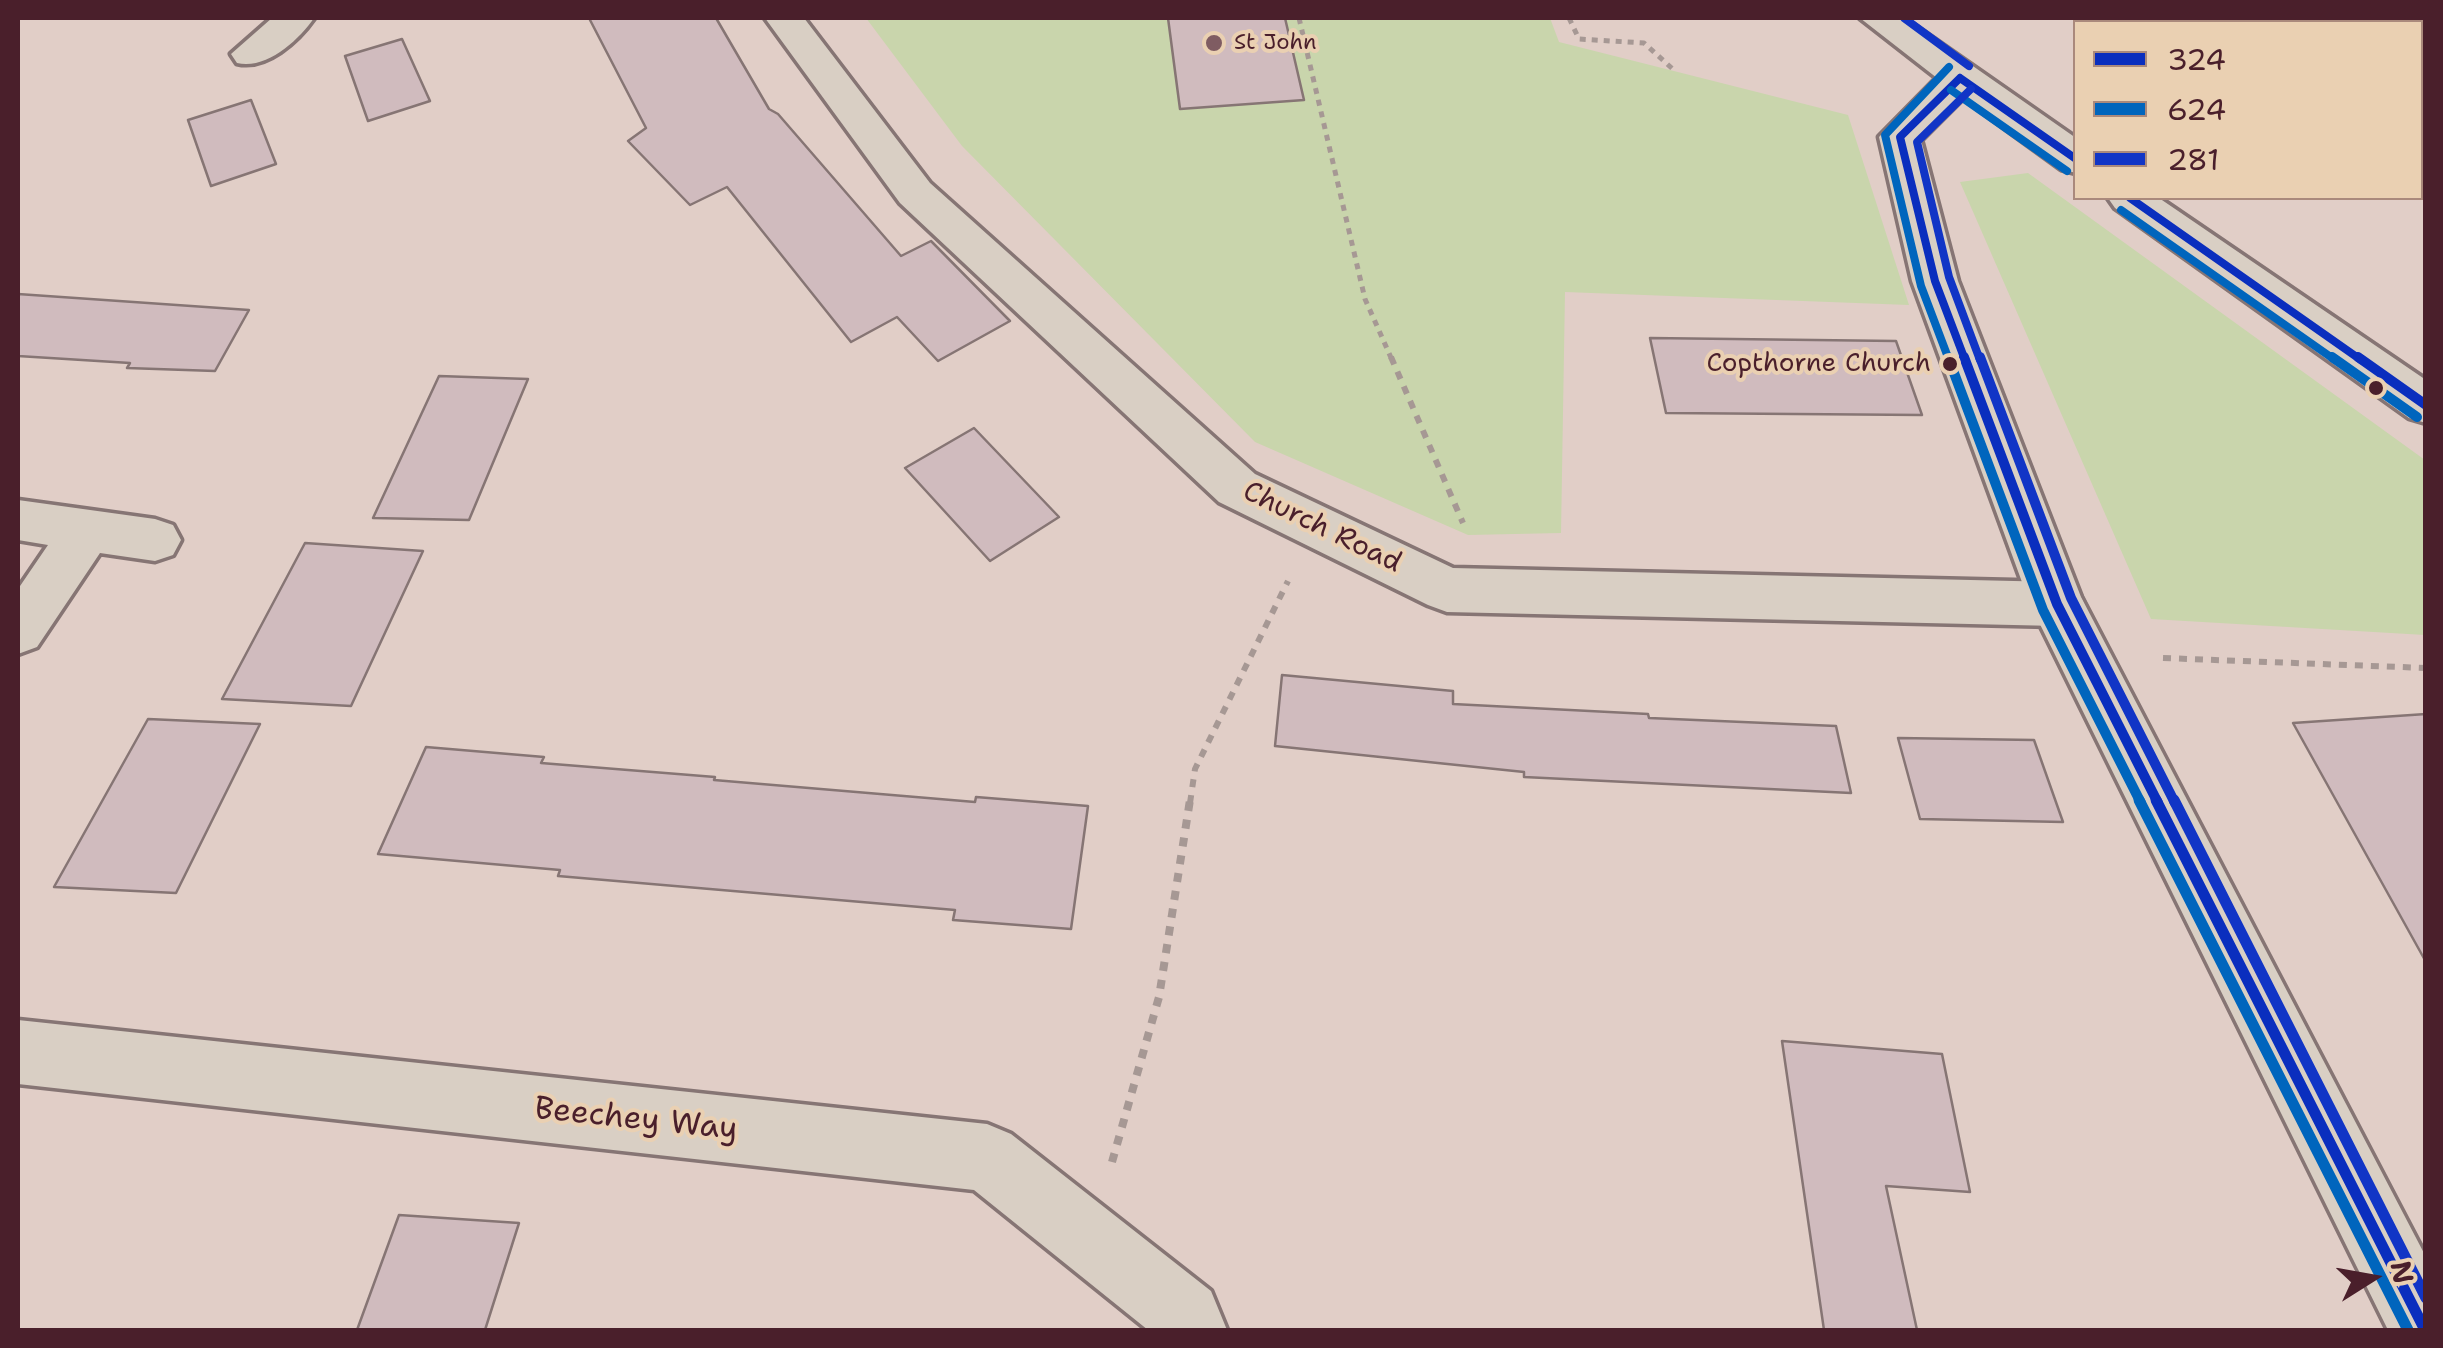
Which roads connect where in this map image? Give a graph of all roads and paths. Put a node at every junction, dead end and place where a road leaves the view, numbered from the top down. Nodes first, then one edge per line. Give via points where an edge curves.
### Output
1 (295, 18) edge
2 (784, 18) edge
3 (1299, 18) edge
4 (1569, 18) edge
5 (1879, 18) edge
6 (251, 54) dead end
7 (1676, 72) dead end
8 (1960, 78) junction
9 (2073, 157) edge
10 (2133, 200) edge
11 (2426, 405) edge
12 (18, 520) edge
13 (1316, 526) junction
14 (86, 530) junction
15 (155, 540) dead end
16 (1495, 591) junction
17 (2057, 604) junction
18 (18, 631) edge
19 (2086, 654) junction
20 (2426, 668) edge
21 (18, 1052) edge
22 (1089, 1239) junction
23 (1191, 1330) edge
24 (2425, 1330) edge

1 - 6 street
2 - 13 street, Church Road via 915,193 1237,488
3 - 16 path via 1365,299
4 - 7 path via 1579,38 1644,42
5 - 8 street
8 - 9 street
8 - 17 street via 1900,137 1935,281
10 - 11 street
12 - 14 street
13 - 16 street, Church Road via 1447,590
13 - 22 path via 1195,769 1159,996
14 - 15 street
14 - 18 street
16 - 17 street, Church Road
17 - 19 street
19 - 20 path
19 - 24 street
21 - 22 street, Beechey Way via 987,1158
22 - 23 street, Beechey Way via 1186,1316

